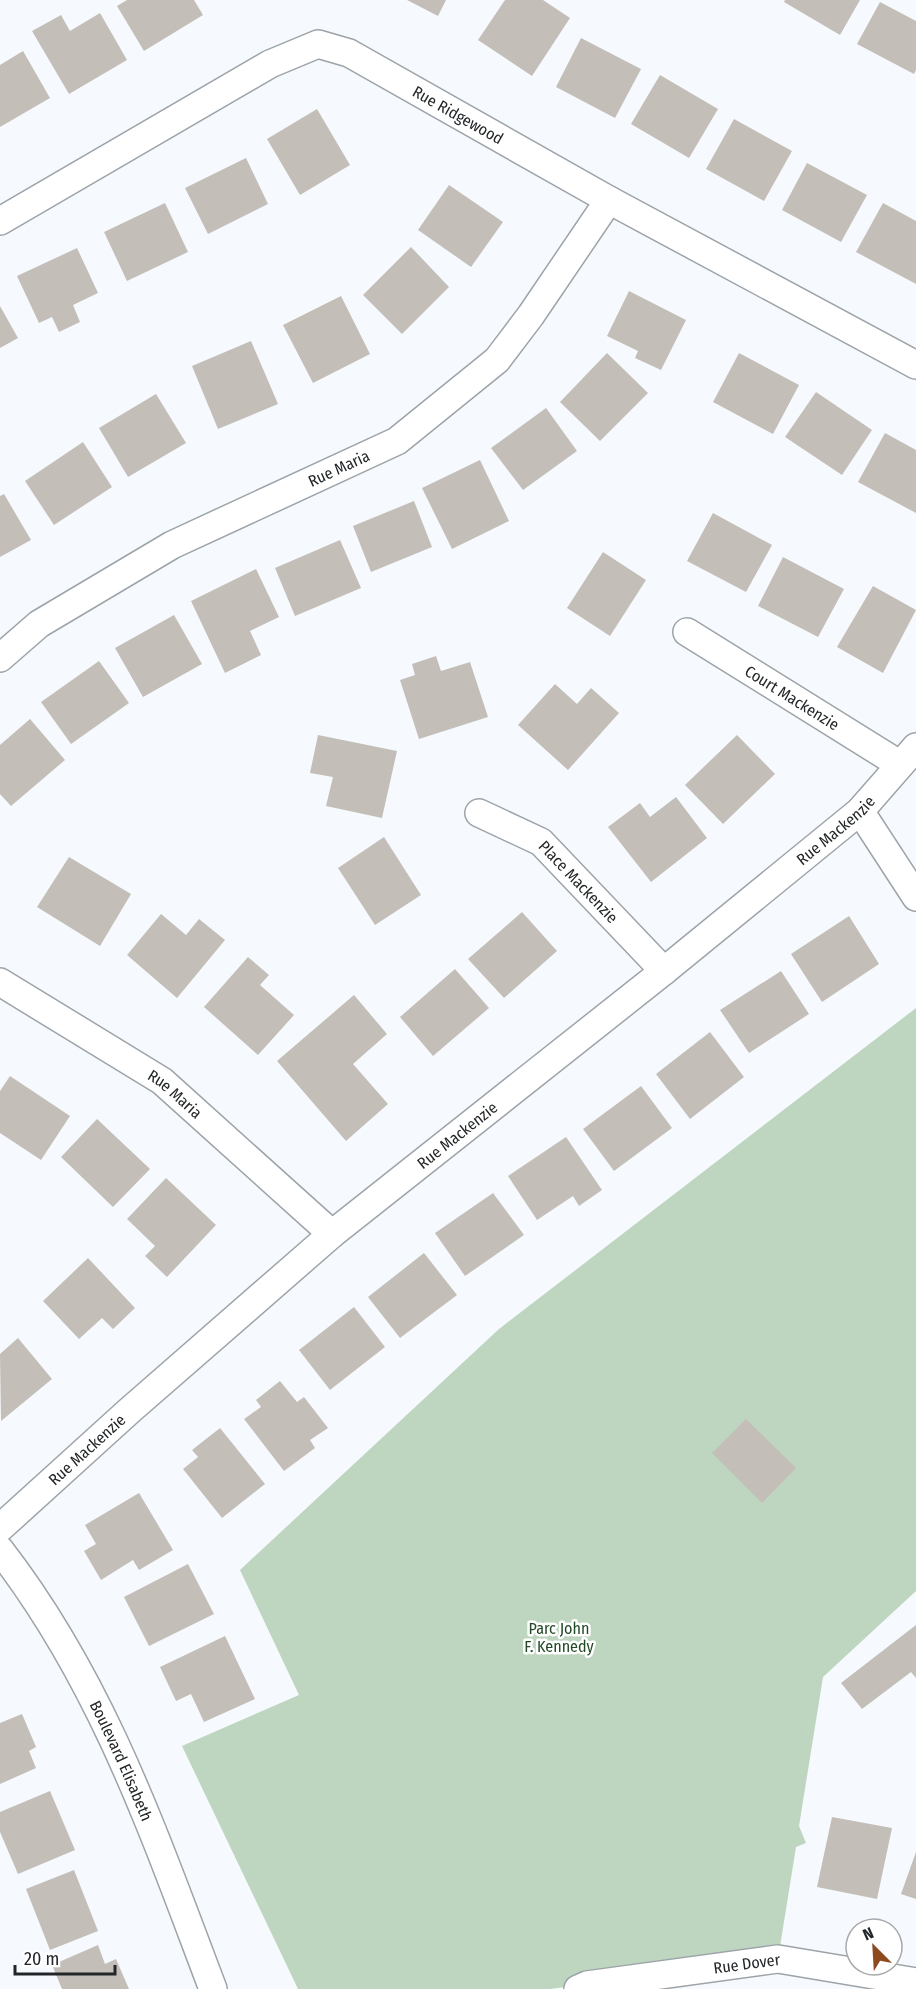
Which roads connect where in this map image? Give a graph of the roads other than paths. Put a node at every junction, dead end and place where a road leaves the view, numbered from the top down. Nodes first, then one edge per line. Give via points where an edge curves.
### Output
1 (609, 200) junction
2 (0, 221) edge
3 (916, 365) edge
4 (687, 632) dead end
5 (0, 658) edge
6 (907, 756) edge
7 (860, 811) junction
8 (478, 813) dead end
9 (916, 897) edge
10 (664, 971) junction
11 (0, 982) edge
12 (332, 1234) junction
13 (0, 1527) edge
14 (0, 1550) edge
15 (916, 1982) edge
16 (213, 1989) edge
17 (578, 1989) edge

1 - 2 street, Rue Ridgewood via 349,53 318,44 270,64
1 - 3 street, Rue Ridgewood
1 - 5 street, Rue Maria via 497,360 396,441 172,544 39,624
4 - 6 street, Court Mackenzie
6 - 7 street, Rue Mackenzie
7 - 9 street
7 - 10 street, Rue Mackenzie
8 - 10 street, Place Mackenzie via 542,842
10 - 12 street, Rue Mackenzie
11 - 12 street, Rue Maria via 162,1081
12 - 13 street, Rue Mackenzie
14 - 16 street, Boulevard Elisabeth via 57,1634 103,1714 136,1785
15 - 17 street, Rue Dover via 778,1959

